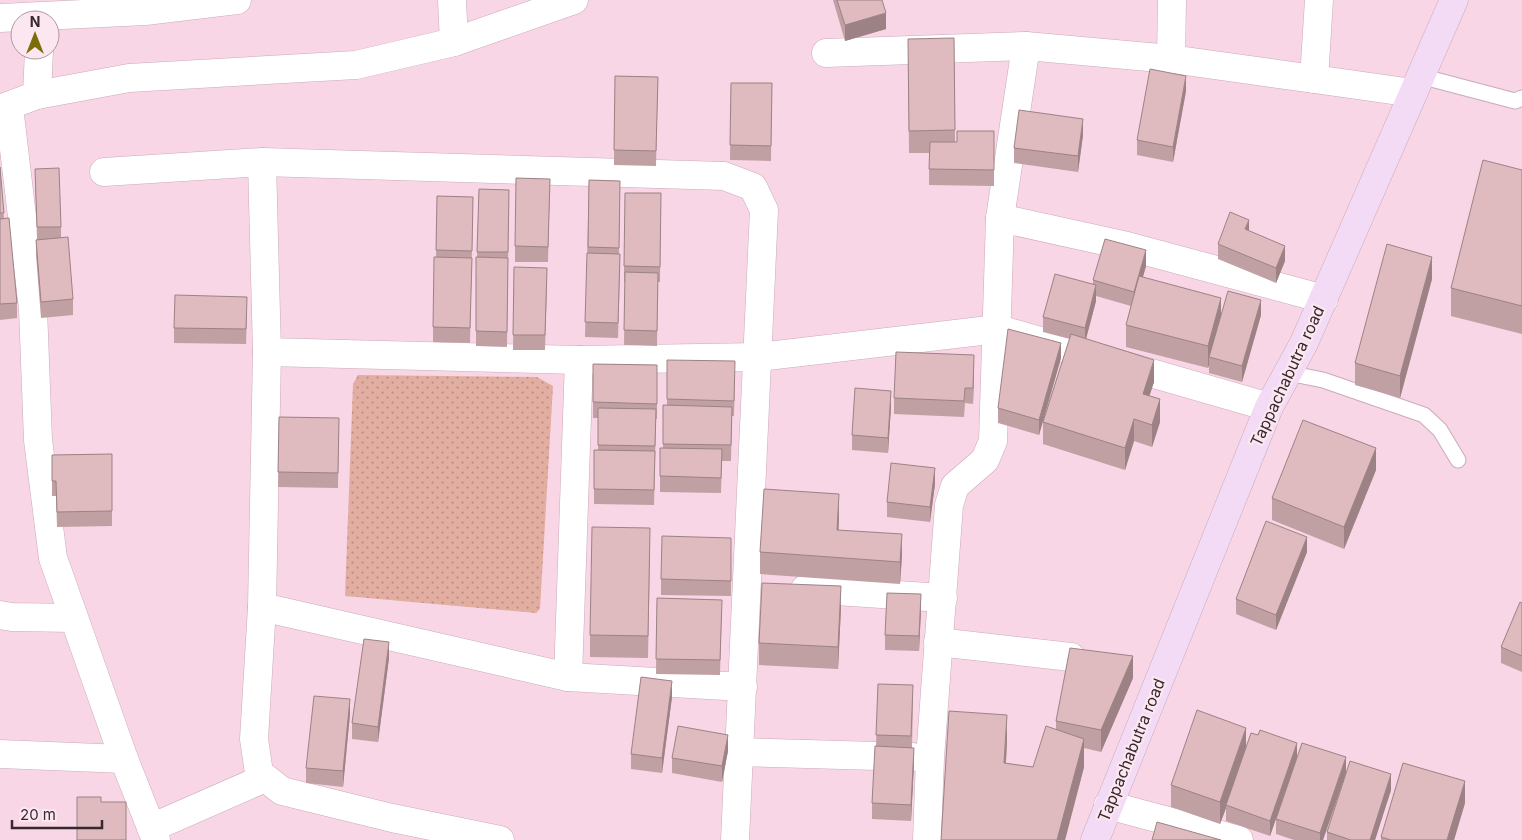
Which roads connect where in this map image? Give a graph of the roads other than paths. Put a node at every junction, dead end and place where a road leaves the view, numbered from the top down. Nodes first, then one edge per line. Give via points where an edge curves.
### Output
1 (237, 0) edge
2 (452, 0) edge
3 (574, 0) edge
4 (1172, 0) edge
5 (1319, 0) edge
6 (1454, 0) edge
7 (60, 12) edge
8 (454, 42) junction
9 (1026, 46) junction
10 (826, 53) dead end
11 (1171, 59) junction
12 (39, 60) edge
13 (1314, 79) junction
14 (1417, 85) junction
15 (37, 95) junction
16 (1522, 98) edge
17 (4, 108) edge
18 (262, 162) junction
19 (104, 172) dead end
20 (1000, 218) junction
21 (1324, 299) junction
22 (998, 328) junction
23 (267, 352) junction
24 (758, 357) junction
25 (579, 360) junction
26 (1288, 373) junction
27 (1269, 407) junction
28 (1458, 460) dead end
29 (746, 585) junction
30 (943, 598) junction
31 (262, 608) junction
32 (0, 615) edge
33 (74, 618) junction
34 (938, 642) junction
35 (1072, 657) edge
36 (568, 677) junction
37 (743, 687) junction
38 (738, 752) junction
39 (0, 754) edge
40 (930, 758) junction
41 (124, 759) junction
42 (265, 778) junction
43 (1108, 805) junction
44 (391, 829) edge
45 (153, 834) edge
46 (500, 840) edge
47 (735, 840) edge
48 (927, 840) edge
49 (1095, 840) edge
50 (1240, 840) edge

1 - 7 street via 145,11
2 - 8 street
3 - 8 street
4 - 11 street
5 - 13 street
6 - 14 main road, Tappachabutra road
8 - 15 street via 356,65 129,78
9 - 10 street
9 - 11 street
9 - 20 street
11 - 13 street
12 - 15 street
13 - 14 street
14 - 16 lane via 1515,101
14 - 21 main road, Tappachabutra road
15 - 17 street
17 - 33 street via 33,309 38,440 53,558
18 - 19 street
18 - 23 street
18 - 24 street via 724,176 753,187 764,210
20 - 21 street via 1127,246
20 - 22 street
21 - 26 main road, Tappachabutra road
22 - 24 street
22 - 27 street
22 - 30 street via 993,441 986,460 955,486 949,504
23 - 25 street
23 - 31 street
24 - 25 street
24 - 29 street
25 - 36 street
26 - 27 main road, Tappachabutra road
26 - 28 lane via 1323,380 1424,415 1440,430
27 - 43 main road, Tappachabutra road
29 - 30 street
29 - 37 street
30 - 34 street
31 - 36 street
31 - 42 street via 254,739 259,773
32 - 33 street via 12,618
33 - 41 street
34 - 35 street
34 - 40 street
36 - 37 street
37 - 38 street
38 - 40 street
38 - 47 street
39 - 41 street
40 - 48 street
41 - 45 street
42 - 44 street via 282,791
42 - 45 street
43 - 49 main road, Tappachabutra road
43 - 50 street
44 - 46 street

